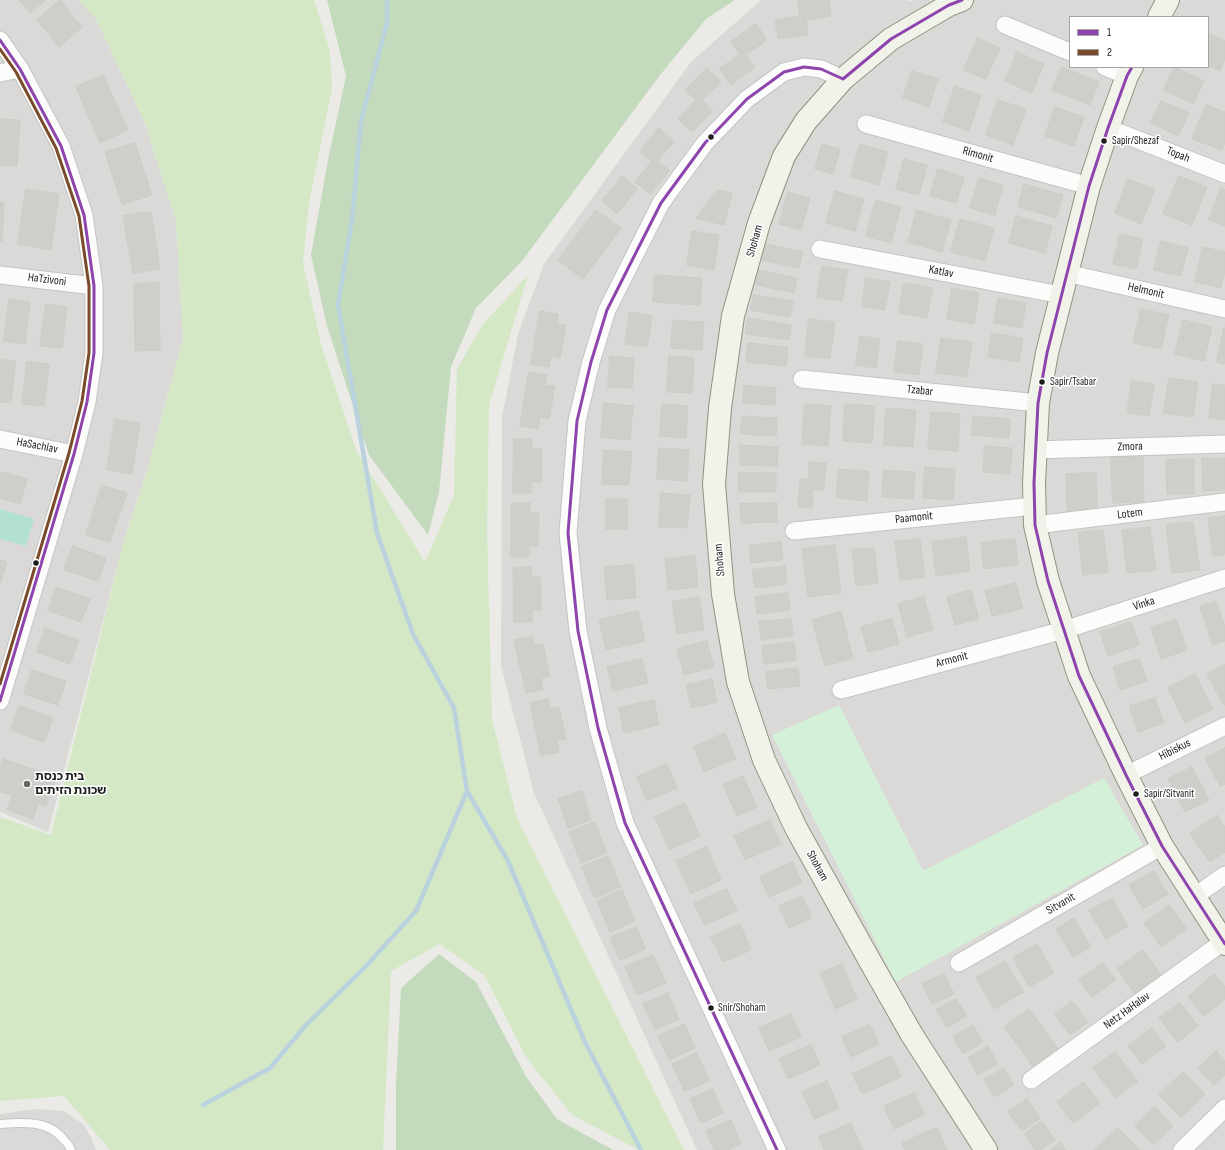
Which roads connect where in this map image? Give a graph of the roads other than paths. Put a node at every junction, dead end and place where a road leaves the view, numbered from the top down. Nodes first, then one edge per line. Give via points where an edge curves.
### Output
1 (962, 0) edge
2 (1168, 0) edge
3 (1160, 16) edge
4 (1005, 25) dead end
5 (0, 40) edge
6 (1069, 52) edge
7 (1110, 68) edge
8 (20, 69) junction
9 (0, 72) edge
10 (1129, 72) edge
11 (843, 79) junction
12 (866, 124) dead end
13 (1108, 128) junction
14 (1225, 174) edge
15 (1089, 186) junction
16 (820, 249) dead end
17 (1066, 273) junction
18 (0, 275) edge
19 (94, 286) junction
20 (1061, 295) junction
21 (1225, 309) edge
22 (802, 379) dead end
23 (1038, 403) junction
24 (0, 439) edge
25 (1225, 444) edge
26 (1035, 450) junction
27 (74, 454) junction
28 (1225, 502) edge
29 (1034, 516) junction
30 (794, 530) dead end
31 (1225, 578) edge
32 (1064, 630) junction
33 (841, 690) dead end
34 (0, 701) edge
35 (1225, 726) edge
36 (1126, 775) junction
37 (1162, 846) junction
38 (1225, 875) edge
39 (1195, 896) junction
40 (1224, 943) edge
41 (959, 963) dead end
42 (1031, 1080) dead end
43 (1225, 1108) edge
44 (0, 1124) edge
45 (71, 1150) edge
46 (777, 1150) edge
47 (986, 1150) edge
48 (1182, 1150) edge

1 - 11 street, Shoham via 891,38
2 - 3 street
4 - 6 street
5 - 8 street
7 - 10 street
8 - 9 street
8 - 19 street via 61,146 84,215
10 - 13 street
11 - 46 street via 821,69 804,66 784,72 747,99 705,143 661,203 606,310 591,362 577,421 568,533 578,631 598,728 625,823
11 - 47 street, Shoham via 806,121 784,156 759,224 733,316 720,408 714,484 723,594 738,682 764,760 796,828 912,1035
12 - 15 street, Rimonit
13 - 14 street, Topah
13 - 15 street
15 - 17 street
16 - 20 street, Katlav
17 - 20 street
17 - 21 street, Helmonit
18 - 19 street, HaTzivoni
19 - 27 street via 94,353 88,402
20 - 23 street
22 - 23 street, Tzabar
23 - 26 street
24 - 27 street, HaSachlav
25 - 26 street, Zmora
26 - 29 street
27 - 34 street
28 - 29 street, Lotem
29 - 30 street, Paamonit
29 - 32 street via 1048,581
31 - 32 street, Vinka
32 - 33 street, Armonit
32 - 36 street via 1079,676
35 - 36 street, Hibiskus
36 - 37 street
37 - 39 street
37 - 41 street, Sitvanit
38 - 39 street
39 - 40 street
40 - 42 street, Netz HaHalav
43 - 48 street
44 - 45 lane via 35,1123 48,1127 61,1135

